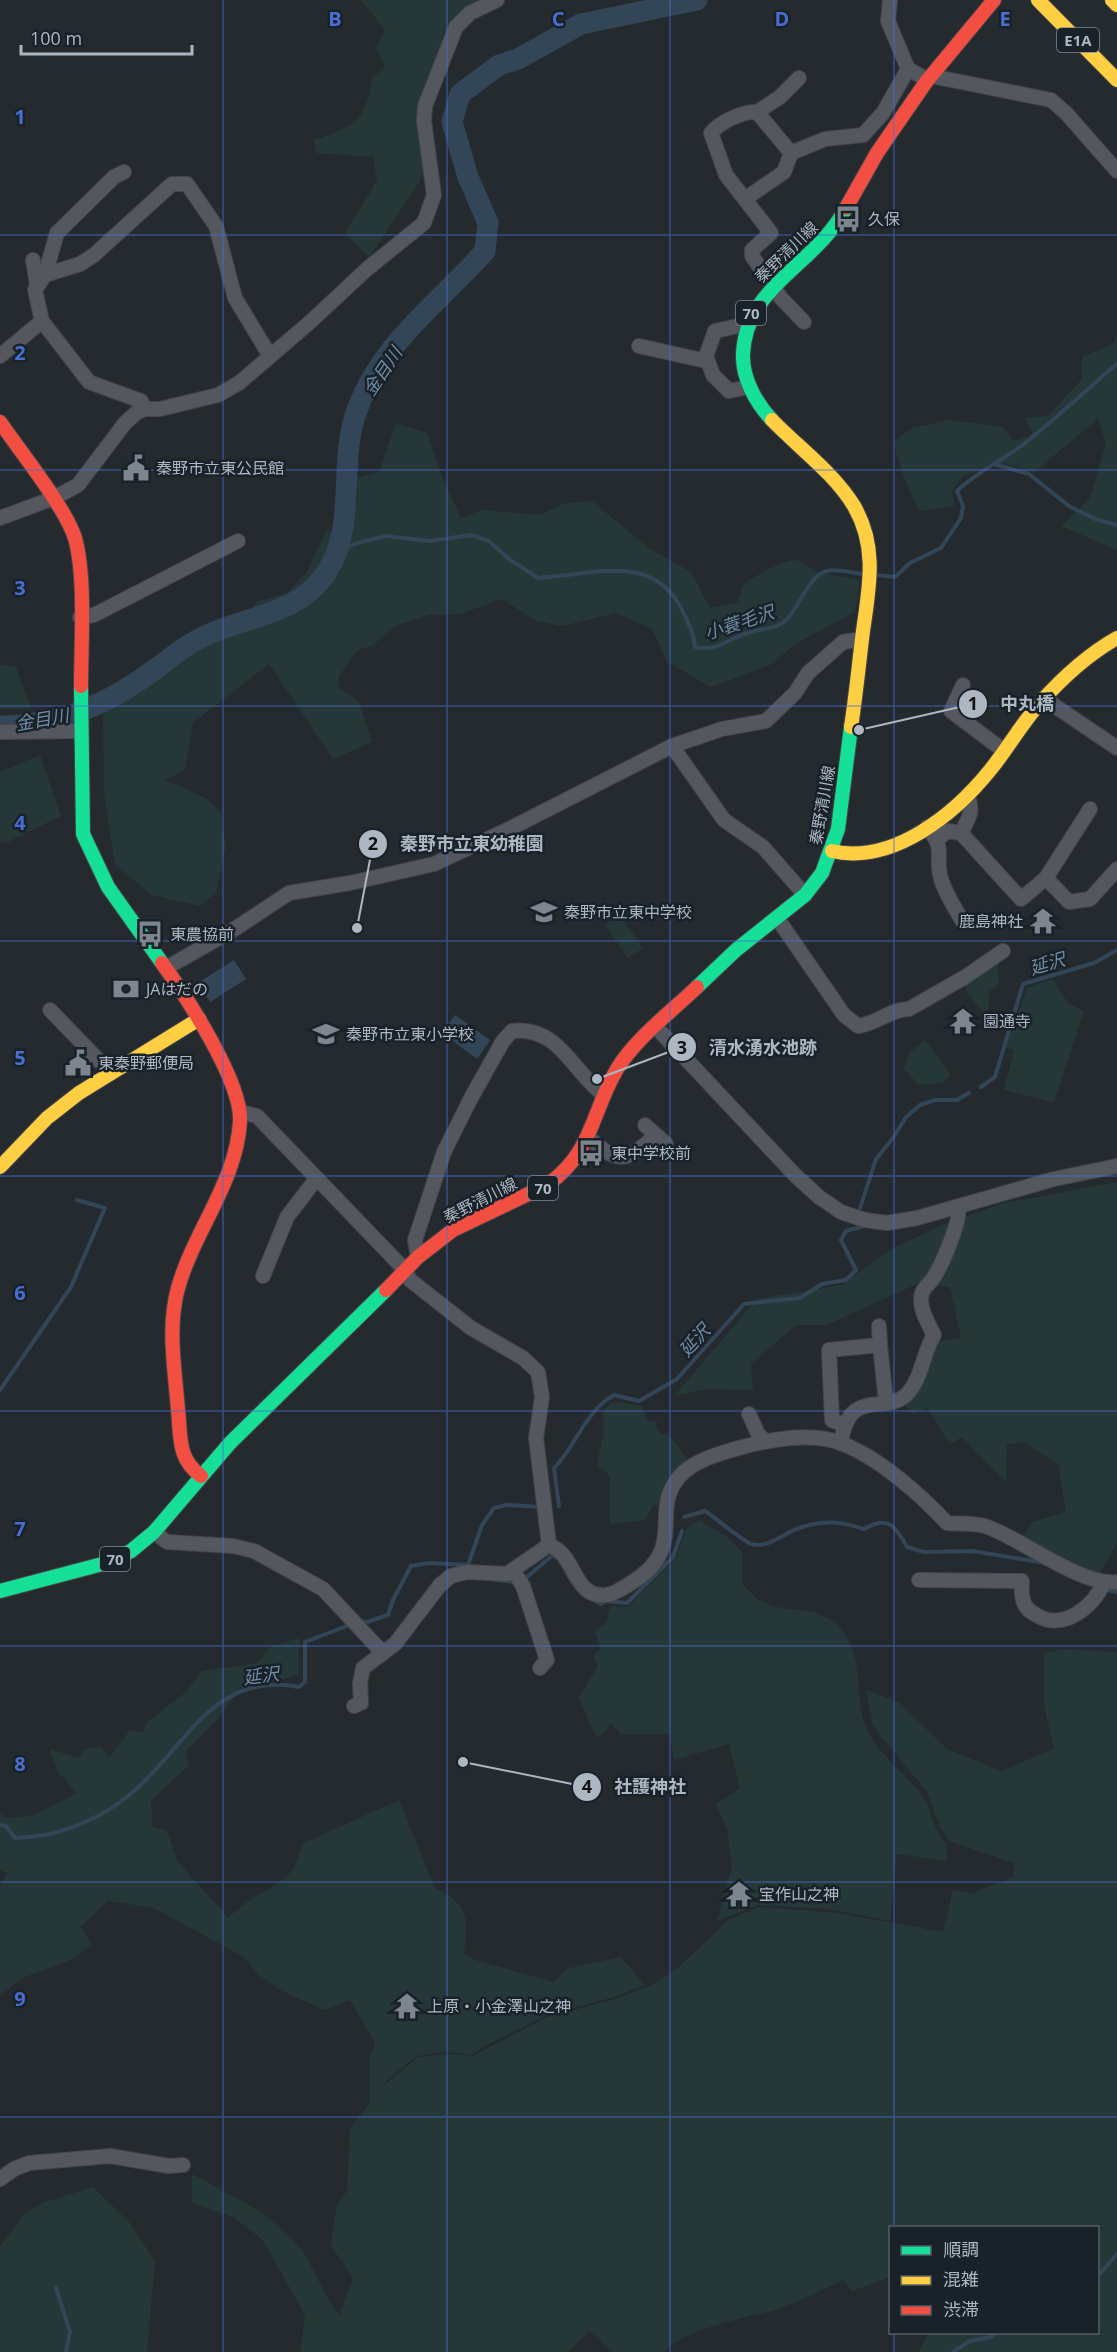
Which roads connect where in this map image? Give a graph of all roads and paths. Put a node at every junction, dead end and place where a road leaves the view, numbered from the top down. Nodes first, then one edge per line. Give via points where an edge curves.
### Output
1 (497, 0) edge
2 (890, 0) edge
3 (994, 0) edge
4 (1038, 0) edge
5 (1112, 0) edge
6 (1117, 5) edge
7 (908, 69) junction
8 (799, 78) dead end
9 (929, 78) junction
10 (1117, 80) edge
11 (757, 112) junction
12 (790, 153) junction
13 (1117, 171) edge
14 (124, 172) dead end
15 (745, 199) junction
16 (33, 260) dead end
17 (41, 280) junction
18 (775, 287) junction
19 (42, 321) junction
20 (804, 322) dead end
21 (747, 324) junction
22 (639, 346) dead end
23 (0, 356) edge
24 (270, 356) junction
25 (706, 361) junction
26 (748, 387) junction
27 (144, 409) junction
28 (0, 422) edge
29 (54, 498) junction
30 (0, 518) edge
31 (238, 542) dead end
32 (80, 617) junction
33 (1117, 638) edge
34 (862, 639) junction
35 (963, 685) dead end
36 (1043, 698) junction
37 (77, 728) junction
38 (0, 732) edge
39 (672, 746) junction
40 (1117, 748) edge
41 (1004, 751) junction
42 (967, 796) junction
43 (1090, 809) dead end
44 (927, 827) junction
45 (961, 833) junction
46 (937, 838) junction
47 (832, 851) junction
48 (1117, 870) edge
49 (1047, 878) junction
50 (805, 895) junction
51 (777, 918) junction
52 (963, 922) dead end
53 (1003, 951) dead end
54 (166, 968) junction
55 (50, 1010) dead end
56 (199, 1019) junction
57 (655, 1026) junction
58 (111, 1072) junction
59 (604, 1095) junction
60 (242, 1112) junction
61 (645, 1125) dead end
62 (589, 1138) junction
63 (2, 1161) edge
64 (1117, 1166) edge
65 (317, 1178) junction
66 (958, 1206) junction
67 (418, 1257) junction
68 (405, 1270) junction
69 (263, 1276) dead end
70 (879, 1326) dead end
71 (880, 1345) junction
72 (886, 1402) junction
73 (749, 1414) dead end
74 (844, 1425) junction
75 (765, 1440) junction
76 (841, 1443) junction
77 (201, 1476) junction
78 (154, 1532) junction
79 (549, 1545) junction
80 (518, 1578) junction
81 (920, 1580) dead end
82 (1106, 1586) edge
83 (0, 1591) edge
84 (383, 1653) junction
85 (540, 1668) dead end
86 (354, 1706) dead end
87 (183, 2165) dead end
88 (0, 2179) edge

1 - 24 street via 470,13 456,27 425,106 434,195 424,223
2 - 7 street via 888,21
3 - 9 main road, 秦野清川線 / 70
4 - 10 main road, E1A
5 - 6 main road
7 - 9 street
7 - 12 street via 883,113 863,135 825,139
8 - 11 street
9 - 13 street via 1051,100
9 - 18 main road, 秦野清川線 / 70 via 861,179 830,234
11 - 12 street
11 - 15 street via 716,127 711,133 726,175
12 - 15 street via 784,172
14 - 17 street via 114,177 57,233
15 - 18 street via 771,233 751,252
16 - 17 street
17 - 19 street via 36,290
17 - 24 street via 80,264 172,184 180,182 186,184 216,226 235,298
18 - 20 street
18 - 21 main road, 秦野清川線 / 70
19 - 23 street
19 - 27 street via 89,382 141,401
21 - 25 street via 715,331 707,347
21 - 26 main road, 秦野清川線 / 70 via 742,360
22 - 25 street
24 - 27 street via 218,395
25 - 26 street via 729,391
26 - 34 main road, 秦野清川線 / 70 via 767,415 842,489 858,512 871,550
27 - 29 street via 125,423 78,485
28 - 29 main road
29 - 30 street
29 - 32 main road via 75,539
31 - 32 street via 94,615
32 - 37 main road
33 - 36 main road via 1076,666
34 - 39 street via 843,642 808,673 795,693 766,721 722,729
34 - 47 main road, 秦野清川線 / 70
35 - 41 street via 951,711
36 - 40 street
36 - 41 main road
37 - 38 street
37 - 54 main road via 83,834 89,855
39 - 50 street via 724,820 763,847
39 - 54 street via 434,864 289,893
41 - 42 main road
42 - 44 main road
42 - 45 street via 971,814
43 - 49 street
44 - 46 street
44 - 47 main road via 870,856
45 - 46 street via 948,831
45 - 49 street via 1021,900
46 - 52 street via 940,876
47 - 50 main road, 秦野清川線 / 70
48 - 49 street via 1090,899 1069,902
50 - 51 main road, 秦野清川線 / 70
51 - 53 street via 844,1015 858,1026 899,1009 909,1009
51 - 57 main road, 秦野清川線 / 70 via 736,950
54 - 56 main road
55 - 58 street
56 - 58 main road
56 - 60 main road
57 - 59 main road, 秦野清川線 / 70 via 617,1069
57 - 66 street via 794,1174 841,1212 887,1223
58 - 63 main road via 47,1119
59 - 62 main road, 秦野清川線 / 70
59 - 67 street via 587,1082 557,1044 531,1030 513,1031 503,1041 444,1152 415,1240
60 - 65 street via 257,1116
60 - 77 main road via 233,1155 178,1288 173,1321 182,1440 187,1464
61 - 62 street via 661,1140 624,1158 602,1150
62 - 67 main road, 秦野清川線 / 70 via 571,1166 548,1185 453,1230
64 - 66 street
65 - 68 street
65 - 69 street via 287,1217
66 - 72 street via 960,1212 948,1245 932,1280 923,1288 921,1300 934,1335 928,1352 909,1393 897,1401
67 - 68 main road, 秦野清川線 / 70
68 - 77 main road, 秦野清川線 / 70
68 - 79 street via 410,1280 471,1328 524,1358 538,1372 542,1397 536,1438
70 - 71 street
71 - 72 street
71 - 74 street via 828,1343 832,1420
72 - 74 street via 862,1407
73 - 75 street
74 - 76 street
75 - 76 street
75 - 79 street via 696,1463 680,1477 669,1493 663,1549 646,1571 617,1592 598,1595 588,1591 580,1584 566,1555
76 - 82 street via 901,1479 947,1523 982,1525 1004,1533
77 - 78 main road, 秦野清川線 / 70
78 - 83 main road, 秦野清川線 / 70 via 110,1562
78 - 84 street via 167,1542 254,1551 323,1589
79 - 80 street
80 - 84 street via 507,1574 457,1573 441,1585 395,1644
80 - 85 street via 547,1660
81 - 82 street via 1026,1575 1023,1601 1029,1612 1049,1621 1075,1616
84 - 86 street via 363,1668 361,1703
87 - 88 street via 110,2156 28,2163

